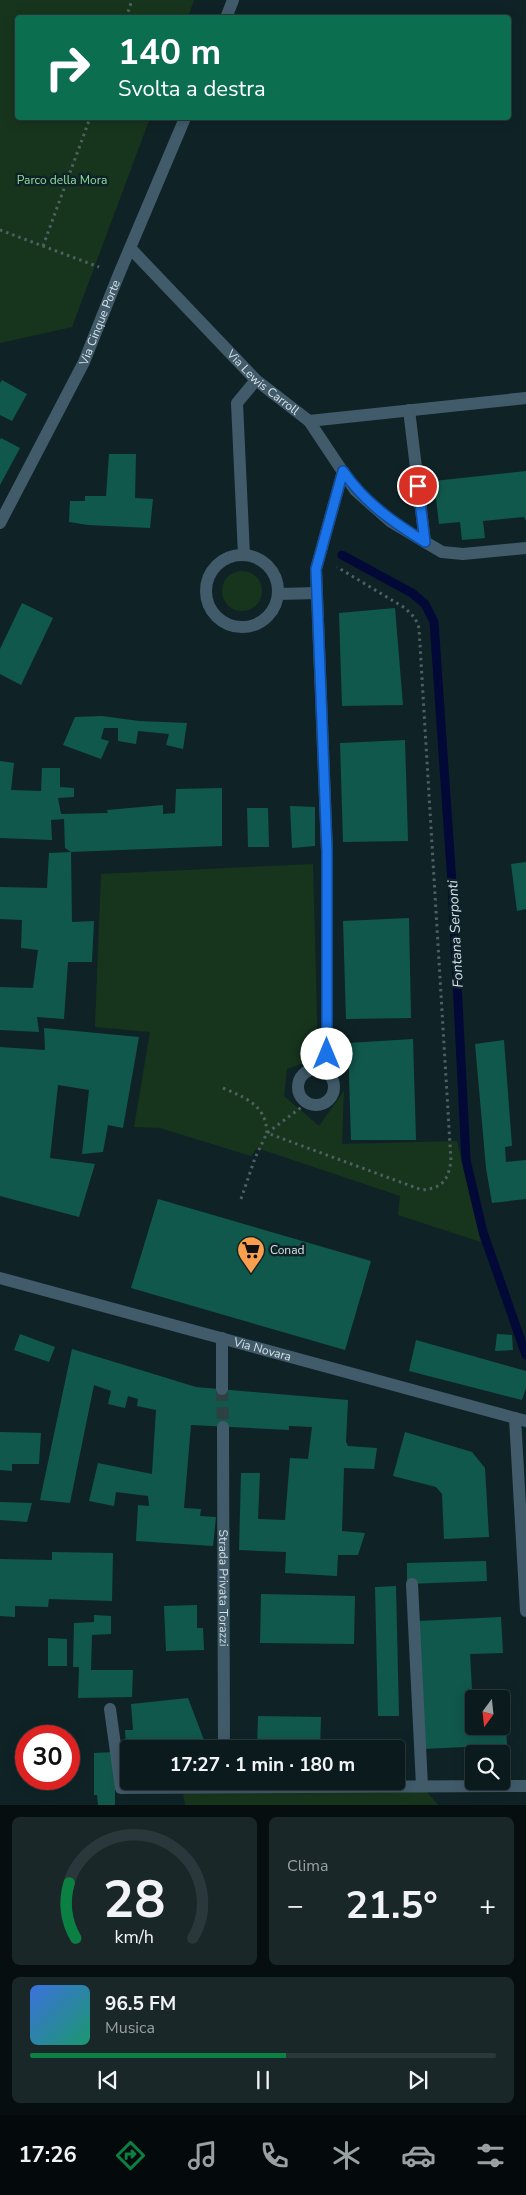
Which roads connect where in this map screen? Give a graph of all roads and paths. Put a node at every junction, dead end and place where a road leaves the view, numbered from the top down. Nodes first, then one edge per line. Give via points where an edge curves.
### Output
1 (132, 0) edge
2 (233, 0) edge
3 (127, 15) edge
4 (227, 15) edge
5 (89, 120) edge
6 (184, 120) edge
7 (0, 230) edge
8 (43, 246) junction
9 (131, 249) junction
10 (119, 274) junction
11 (256, 380) junction
12 (526, 398) edge
13 (409, 410) junction
14 (309, 420) junction
15 (343, 471) junction
16 (0, 523) edge
17 (425, 542) junction
18 (526, 548) edge
19 (244, 555) junction
20 (320, 556) junction
21 (317, 593) junction
22 (279, 594) junction
23 (327, 1072) junction
24 (223, 1088) dead end
25 (307, 1103) junction
26 (267, 1133) junction
27 (241, 1199) dead end
28 (0, 1278) edge
29 (222, 1338) junction
30 (222, 1389) tunnel mouth
31 (520, 1420) edge
32 (222, 1427) tunnel mouth
33 (412, 1584) dead end
34 (526, 1612) edge
35 (110, 1709) dead end
36 (224, 1740) edge
37 (120, 1775) edge
38 (405, 1786) edge
39 (422, 1786) junction
40 (526, 1786) edge

1 - 3 path
2 - 4 street
5 - 8 path
6 - 9 street, Via Cinque Porte
7 - 8 path
8 - 10 path
9 - 10 street, Via Cinque Porte
9 - 11 street, Via Lewis Carroll
10 - 16 street, Via Cinque Porte via 84,362
11 - 14 street, Via Lewis Carroll
11 - 19 street via 237,403
12 - 13 street, Via Lewis Carroll
13 - 14 street, Via Lewis Carroll
13 - 17 street
14 - 15 street
15 - 17 street via 356,490 390,520
15 - 20 street
17 - 18 street via 442,552 462,554
19 - 22 street via 264,561 278,581
19 - 22 street via 228,557 218,563 206,582 208,605 215,615 235,627 258,624 276,606
20 - 21 street via 316,569
20 - 26 path via 406,608 419,628 449,1173 434,1188 422,1190
21 - 22 street
21 - 23 street via 327,851
23 - 25 street via 334,1082 329,1099 319,1105
23 - 25 street via 310,1069 300,1077 299,1094
24 - 26 path via 259,1108 267,1120
25 - 26 path
26 - 27 path
28 - 29 street, Via Novara
29 - 30 street
29 - 31 street, Via Novara
31 - 34 street
32 - 36 street, Strada Privata Torazzi
33 - 39 street
35 - 37 street
38 - 39 street
39 - 40 street

